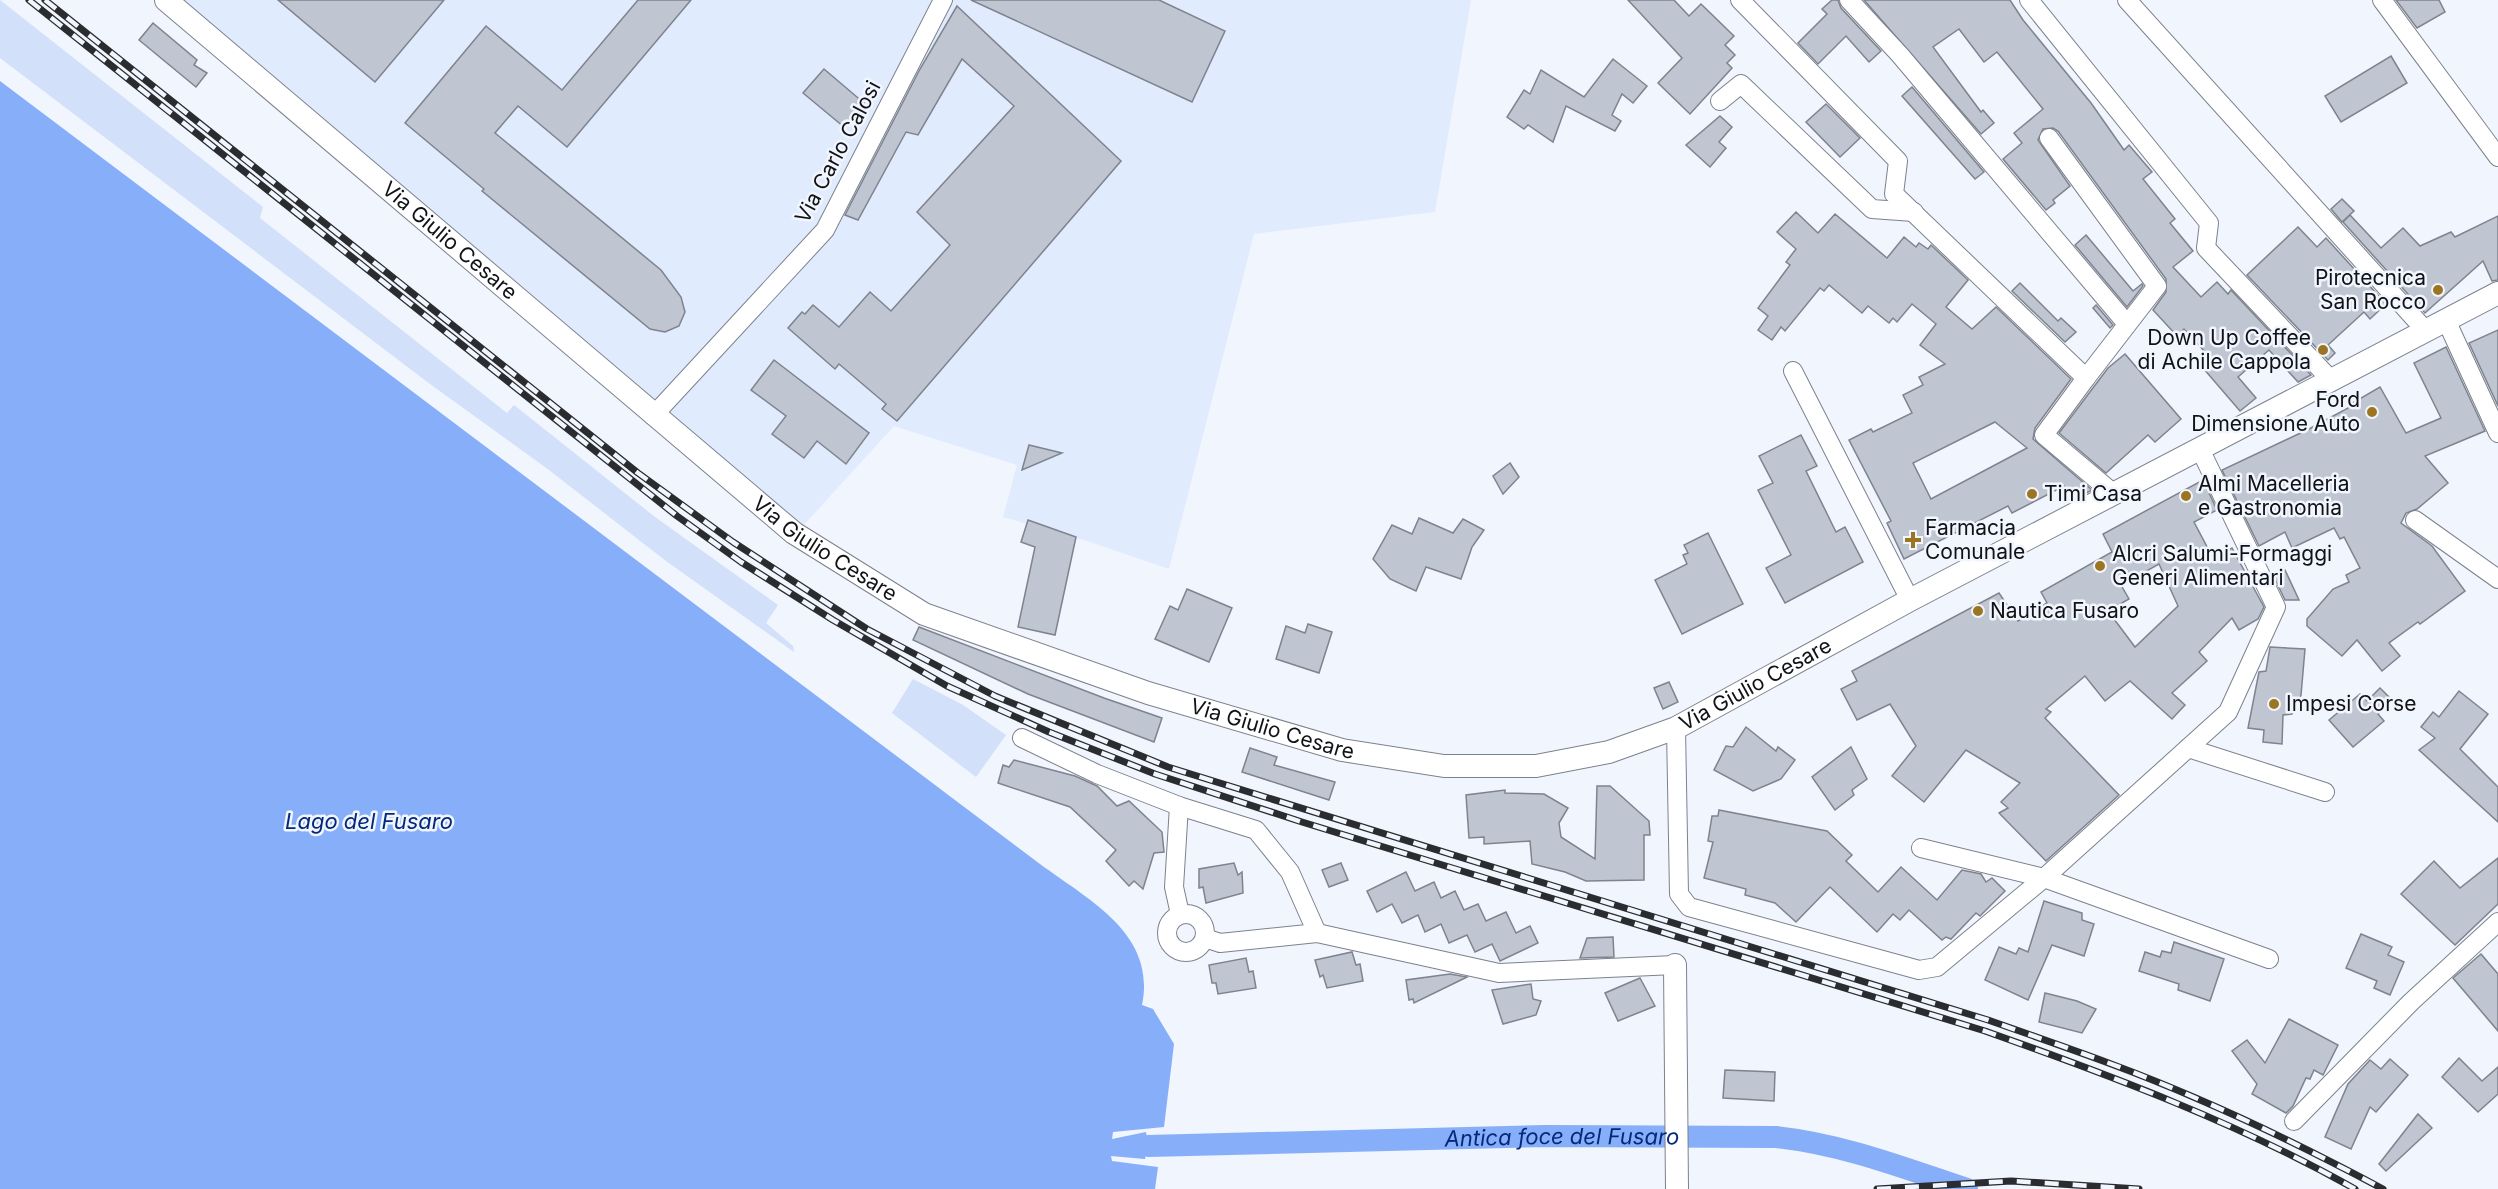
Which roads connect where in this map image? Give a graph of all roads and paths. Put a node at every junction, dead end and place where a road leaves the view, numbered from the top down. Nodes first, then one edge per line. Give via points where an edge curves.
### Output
1 (166, 0) edge
2 (943, 0) edge
3 (1740, 0) edge
4 (1849, 0) edge
5 (2029, 0) edge
6 (2127, 0) edge
7 (2382, 0) edge
8 (1720, 101) dead end
9 (2049, 138) dead end
10 (2498, 157) edge
11 (1914, 212) junction
12 (2498, 293) edge
13 (2446, 320) junction
14 (2127, 324) junction
15 (2425, 330) junction
16 (1793, 371) dead end
17 (2086, 378) junction
18 (2331, 380) junction
19 (653, 416) junction
20 (2498, 434) edge
21 (2200, 449) junction
22 (2114, 494) junction
23 (2415, 520) dead end
24 (2498, 579) edge
25 (1910, 600) junction
26 (1676, 728) junction
27 (1022, 738) dead end
28 (2188, 748) junction
29 (2325, 792) dead end
30 (1179, 806) junction
31 (1921, 848) dead end
32 (2044, 878) junction
33 (1180, 914) junction
34 (2498, 922) edge
35 (1317, 933) junction
36 (1205, 938) junction
37 (2269, 958) dead end
38 (1675, 965) joint
39 (2294, 1121) dead end
40 (1677, 1189) edge

1 - 19 street, Via Giulio Cesare
2 - 19 street, Via Carlo Calosi via 825,230
3 - 11 street via 1898,161 1894,194
4 - 14 street via 1908,64
5 - 18 street via 2209,223 2206,248
6 - 15 street
7 - 10 street
8 - 11 street via 1741,84 1872,209
9 - 14 street via 2157,286
11 - 17 street
12 - 13 street, Via Giulio Cesare
13 - 15 street, Via Giulio Cesare
13 - 20 street
14 - 17 street
15 - 18 street, Via Giulio Cesare
16 - 25 street
17 - 22 street via 2044,435
18 - 21 street, Via Giulio Cesare
19 - 26 street, Via Giulio Cesare via 794,533 924,614 1148,693 1342,750 1444,766 1536,766 1609,752
21 - 22 street, Via Giulio Cesare
21 - 28 street via 2276,607 2228,712
22 - 25 street, Via Giulio Cesare
23 - 24 street
25 - 26 street, Via Giulio Cesare
26 - 32 street via 1679,894 1689,907 1919,970 1937,967
27 - 30 street via 1097,774
28 - 29 street
28 - 32 street
30 - 33 street via 1174,887
30 - 35 street via 1256,830 1290,872
31 - 32 street
32 - 37 street
33 - 36 street via 1192,914 1202,921
33 - 36 street via 1167,928 1173,946 1191,951
34 - 39 street via 2411,1002
35 - 36 street via 1220,943
35 - 38 street via 1499,973
38 - 40 street

